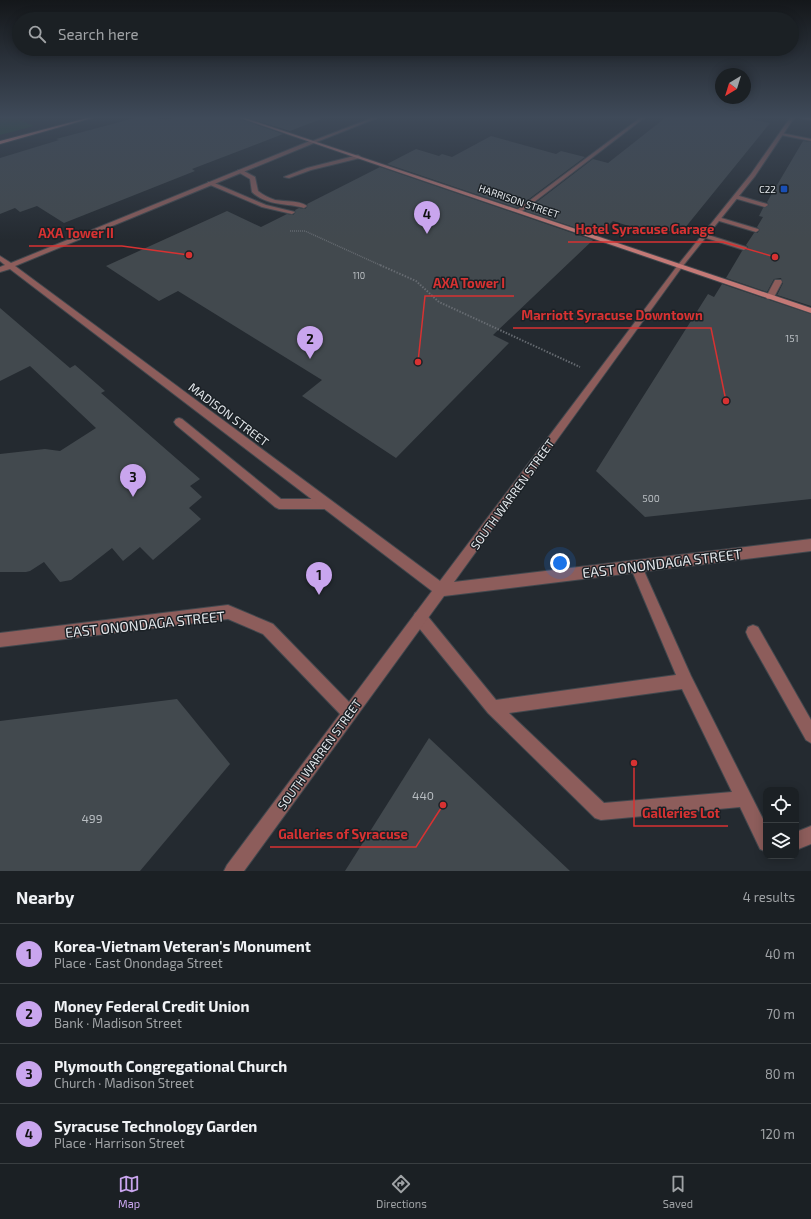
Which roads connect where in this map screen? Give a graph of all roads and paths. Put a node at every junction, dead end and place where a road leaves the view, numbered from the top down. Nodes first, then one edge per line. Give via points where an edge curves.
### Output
1 (271, 159) edge
2 (351, 159) edge
3 (363, 159) edge
4 (588, 159) edge
5 (765, 159) edge
6 (240, 171) junction
7 (287, 177) dead end
8 (210, 183) junction
9 (736, 197) junction
10 (765, 205) dead end
11 (304, 206) dead end
12 (519, 211) junction
13 (292, 212) dead end
14 (718, 219) junction
15 (756, 230) dead end
16 (287, 231) dead end
17 (705, 236) junction
18 (744, 248) dead end
19 (0, 258) edge
20 (10, 266) junction
21 (680, 266) junction
22 (0, 270) edge
23 (778, 282) dead end
24 (770, 297) junction
25 (811, 311) edge
26 (599, 376) junction
27 (179, 422) dead end
28 (326, 504) junction
29 (811, 544) edge
30 (636, 566) junction
31 (441, 590) junction
32 (420, 618) junction
33 (753, 632) dead end
34 (0, 640) edge
35 (686, 681) junction
36 (493, 708) junction
37 (349, 713) junction
38 (811, 735) edge
39 (743, 799) junction
40 (811, 835) edge
41 (763, 837) edge
42 (799, 840) edge
43 (233, 871) edge

1 - 6 street
2 - 7 street
3 - 12 main road, HARRISON STREET
4 - 12 street
5 - 9 street, SOUTH WARREN STREET
6 - 8 street
6 - 11 street via 253,178 255,192 263,198 273,202
8 - 13 street via 264,206
8 - 20 street
9 - 10 street
9 - 14 street, SOUTH WARREN STREET
12 - 21 main road, HARRISON STREET
14 - 15 street
14 - 17 street, SOUTH WARREN STREET
16 - 26 path via 305,231 416,281 439,302
17 - 18 street
17 - 21 street, SOUTH WARREN STREET
19 - 20 street, MADISON STREET
20 - 22 street
20 - 28 street, MADISON STREET
21 - 24 main road, HARRISON STREET
21 - 26 street, SOUTH WARREN STREET
23 - 24 street
24 - 25 main road, HARRISON STREET
26 - 31 street, SOUTH WARREN STREET
27 - 28 street via 278,504
28 - 31 street, MADISON STREET
29 - 30 street, EAST ONONDAGA STREET
30 - 31 street, EAST ONONDAGA STREET
30 - 35 street
31 - 32 street, SOUTH WARREN STREET
32 - 36 street
32 - 37 street, SOUTH WARREN STREET
33 - 38 street
34 - 37 street, EAST ONONDAGA STREET via 228,612 268,629
35 - 36 street
35 - 39 street
36 - 39 street via 601,812
37 - 43 street, SOUTH WARREN STREET
39 - 41 street
40 - 42 street

